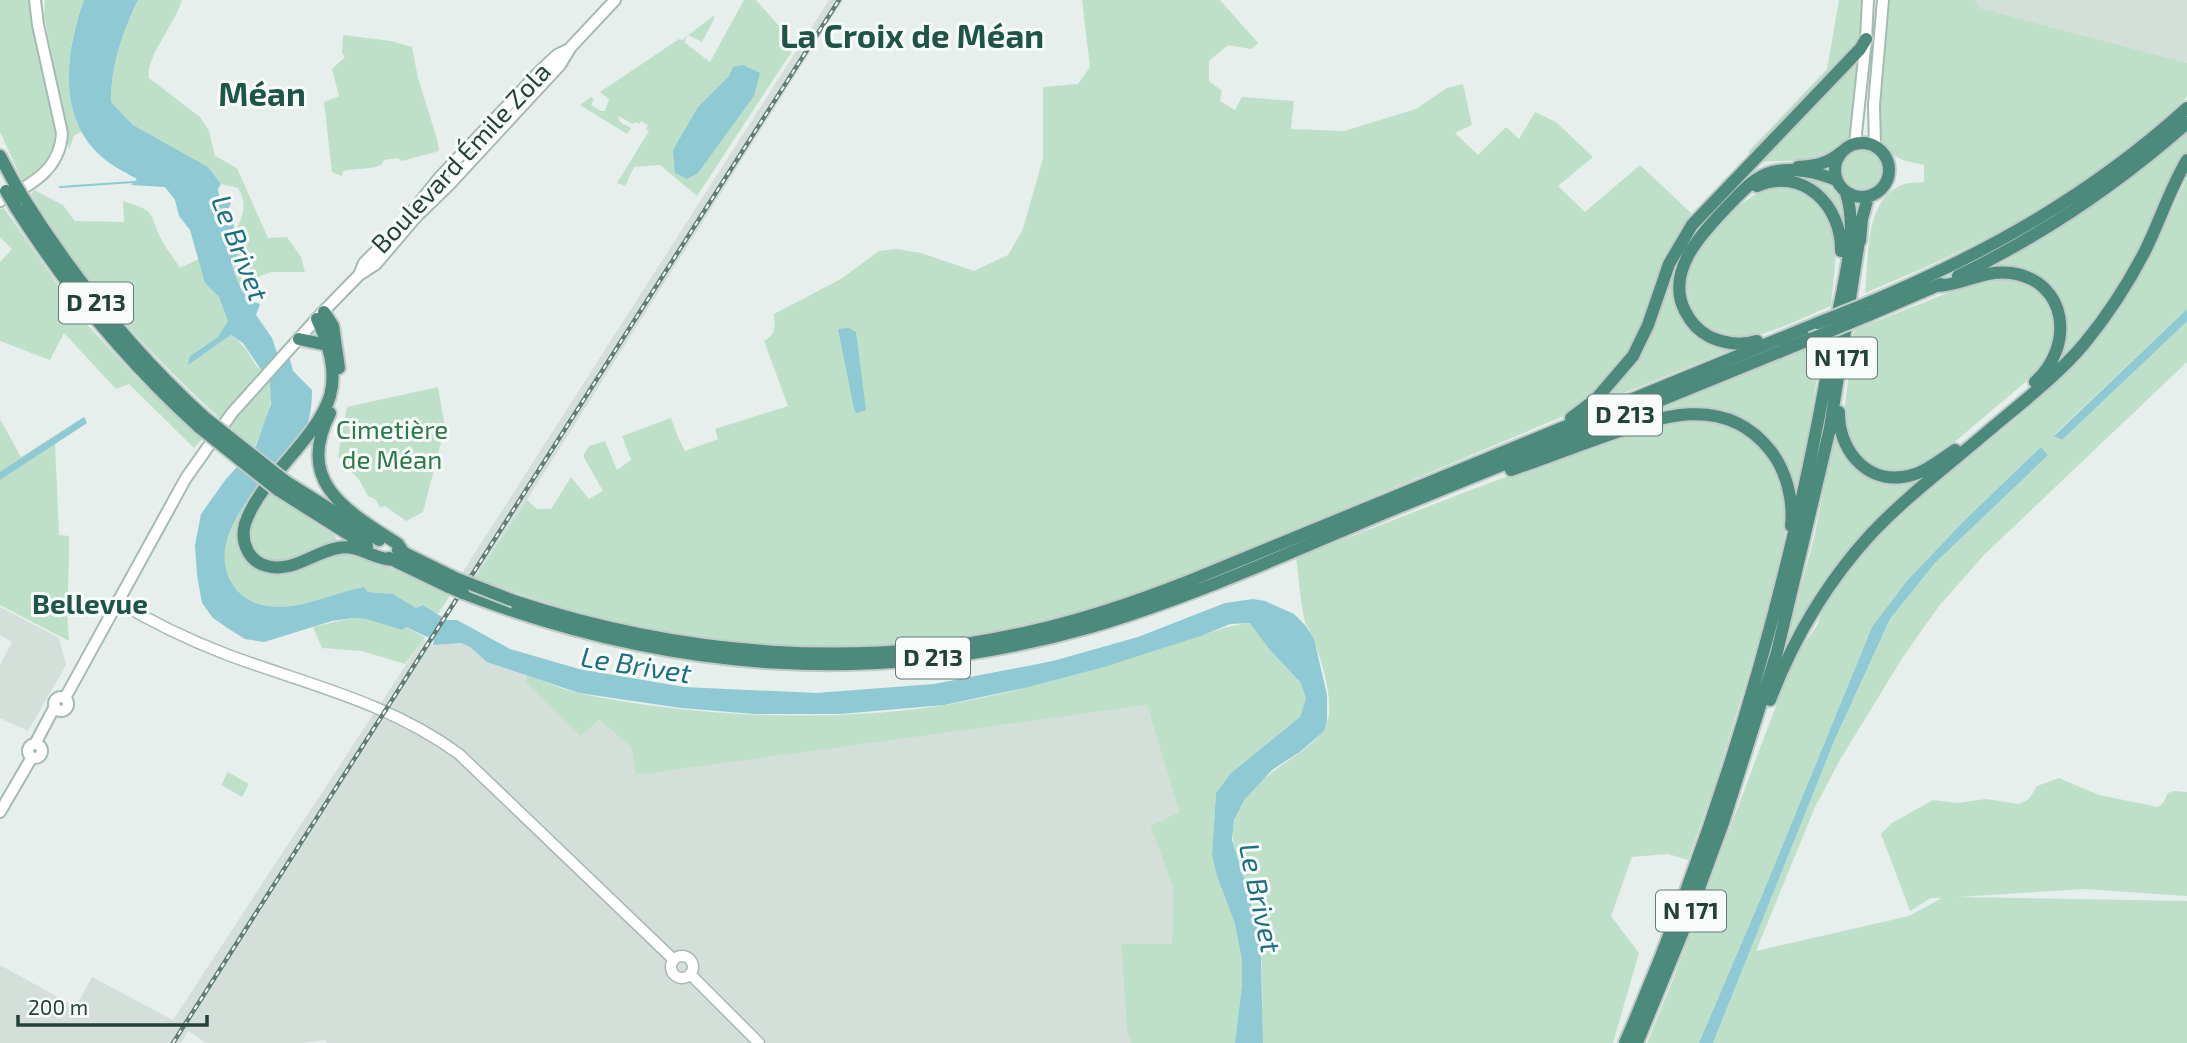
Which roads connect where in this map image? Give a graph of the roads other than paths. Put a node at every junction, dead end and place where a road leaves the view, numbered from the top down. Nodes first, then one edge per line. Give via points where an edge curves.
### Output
1 (35, 0) edge
2 (615, 0) edge
3 (1868, 0) edge
4 (1883, 0) edge
5 (1866, 39) junction
6 (2187, 108) edge
7 (2187, 123) edge
8 (1855, 143) junction
9 (1875, 145) junction
10 (1841, 152) junction
11 (0, 156) edge
12 (2187, 160) edge
13 (1836, 180) junction
14 (5, 189) edge
15 (1744, 190) junction
16 (1721, 193) junction
17 (1846, 193) junction
18 (1868, 197) junction
19 (1860, 234) junction
20 (1936, 286) junction
21 (1839, 302) junction
22 (1868, 309) junction
23 (320, 316) junction
24 (1808, 333) junction
25 (299, 340) junction
26 (332, 348) junction
27 (1535, 439) junction
28 (1438, 491) junction
29 (1790, 554) junction
30 (399, 557) junction
31 (117, 601) junction
32 (512, 606) junction
33 (1754, 727) junction
34 (0, 812) edge
35 (674, 960) junction
36 (690, 974) junction
37 (759, 1043) edge
38 (1625, 1043) edge
39 (1637, 1043) edge

1 - 14 main road via 61,143 56,159 39,179
2 - 23 main road, Boulevard Émile Zola via 376,264 359,275
3 - 5 main road
4 - 9 main road
5 - 8 main road
5 - 16 highway
6 - 22 highway, D 213 via 2110,172 2029,225
7 - 20 highway, D 213 via 2055,223
8 - 9 highway
8 - 10 highway
9 - 18 highway via 1888,159 1889,174 1883,188
10 - 13 highway via 1835,165
10 - 16 highway via 1819,165 1747,174
11 - 14 highway, D 213
12 - 33 highway via 2133,273 2085,343 1889,516 1859,548 1805,625 1762,719
13 - 15 highway via 1801,172 1773,172
13 - 17 highway
14 - 30 highway, D 213, bridge via 20,204 42,249 87,311 139,370 340,530
15 - 21 highway via 1781,181 1806,186 1822,197 1841,234
15 - 24 highway via 1687,258 1679,283 1682,306 1697,329 1725,343 1752,343 1790,329
16 - 27 highway via 1675,251 1633,356 1578,415 1541,431
17 - 18 highway
17 - 21 highway, N 171 via 1852,216
18 - 19 highway, N 171
19 - 20 highway via 1858,289 1839,425 1853,457 1884,476 1910,475 1949,454 2040,377 2061,344 2055,305 2030,278 1995,272
19 - 33 highway, N 171 via 1830,428 1788,609
20 - 22 highway, D 213
21 - 29 highway, N 171
22 - 24 highway, bridge
22 - 24 highway, D 213, bridge via 1818,323
23 - 25 main road, Boulevard Émile Zola
23 - 26 highway via 331,321
24 - 27 highway, D 213
24 - 28 highway, D 213
25 - 26 highway
25 - 31 main road, Boulevard Émile Zola via 254,386 186,478
26 - 30 highway via 339,389 319,438 317,466 329,491 398,544
26 - 30 highway via 329,399 251,512 244,533 246,547 260,564 274,567 347,547 383,560
27 - 32 highway, D 213 via 1147,597 1054,626 970,643 837,654 737,649 627,632
28 - 29 highway via 1450,492 1649,421 1710,415 1752,432 1776,457 1791,503
28 - 32 highway, D 213 via 1133,613 1038,641 961,655 858,664 720,659 620,642
29 - 38 highway, N 171 via 1729,772
30 - 32 highway, D 213, bridge
31 - 34 main road, Boulevard Émile Zola via 65,698 68,706 58,708 38,746 29,750 32,757
31 - 35 street via 186,638 372,704 436,737
33 - 39 highway, N 171 via 1706,870
35 - 36 street via 690,959
35 - 36 street via 674,974 682,978
36 - 37 street

